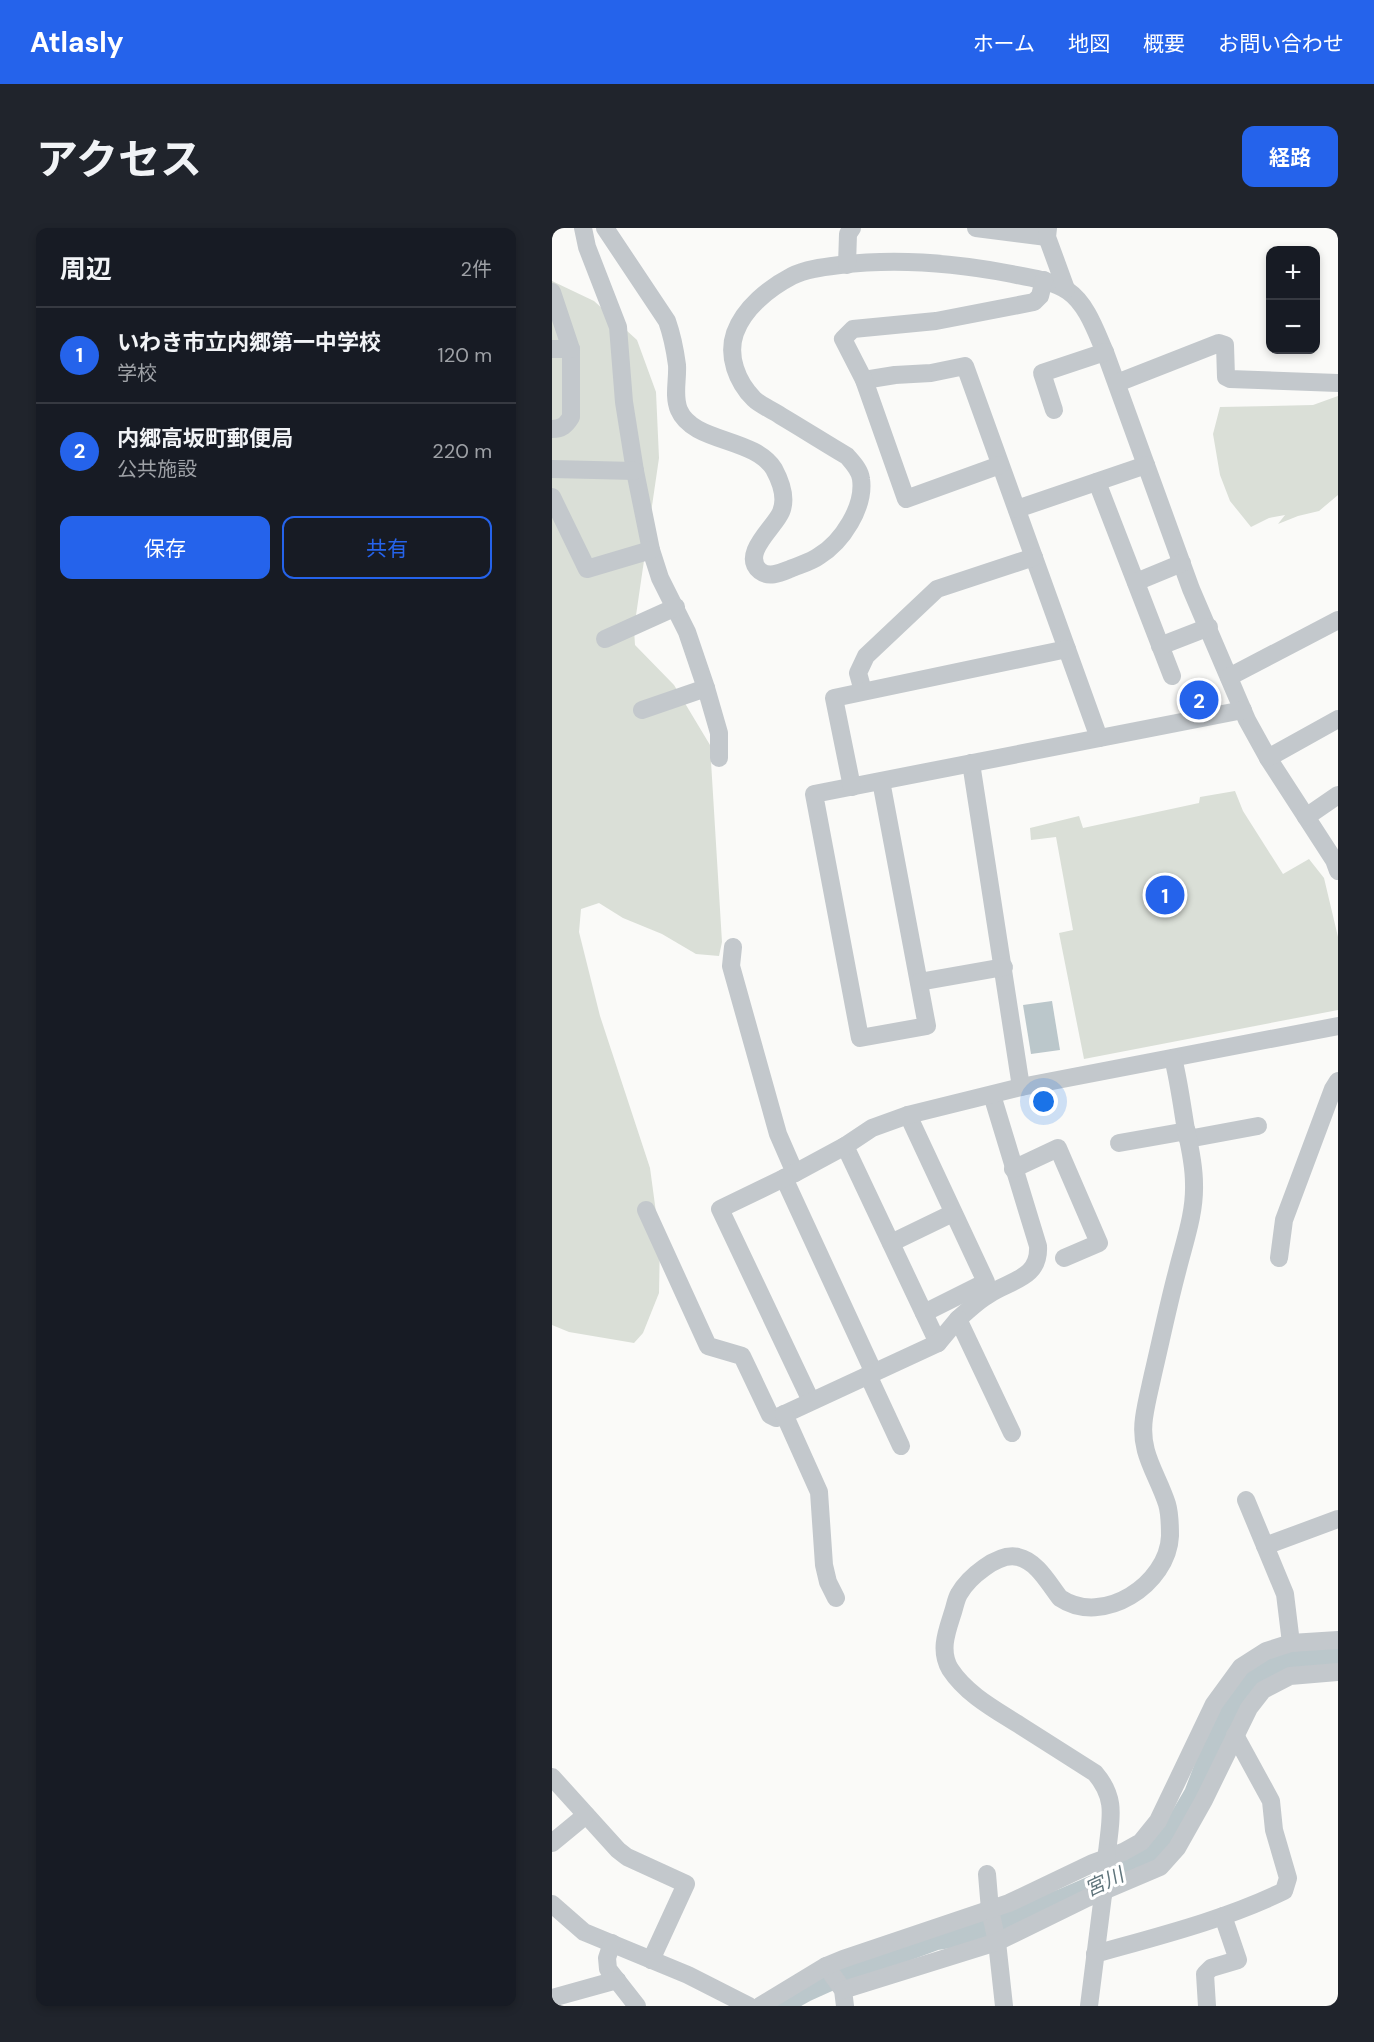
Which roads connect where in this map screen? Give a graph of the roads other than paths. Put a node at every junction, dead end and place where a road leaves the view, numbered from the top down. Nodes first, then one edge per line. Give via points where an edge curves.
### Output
1 (583, 228) edge
2 (605, 228) edge
3 (852, 228) edge
4 (975, 228) edge
5 (1048, 233) edge
6 (847, 265) junction
7 (1044, 280) junction
8 (1065, 289) junction
9 (552, 292) edge
10 (552, 349) edge
11 (571, 349) junction
12 (1105, 352) junction
13 (864, 380) junction
14 (1117, 383) junction
15 (1338, 383) edge
16 (1054, 410) dead end
17 (552, 429) edge
18 (1000, 465) junction
19 (1146, 465) junction
20 (552, 469) edge
21 (635, 471) junction
22 (1097, 482) junction
23 (552, 497) edge
24 (1017, 509) junction
25 (651, 550) junction
26 (1034, 556) junction
27 (1182, 563) junction
28 (1136, 582) junction
29 (676, 607) junction
30 (1338, 620) edge
31 (1209, 627) junction
32 (605, 639) dead end
33 (1160, 646) junction
34 (1067, 649) junction
35 (1172, 676) dead end
36 (1229, 677) junction
37 (706, 688) junction
38 (863, 692) junction
39 (642, 710) dead end
40 (1243, 710) junction
41 (1338, 719) edge
42 (1099, 738) junction
43 (719, 758) dead end
44 (1268, 758) junction
45 (971, 763) junction
46 (881, 781) junction
47 (852, 787) junction
48 (1338, 795) edge
49 (1306, 817) junction
50 (1338, 871) edge
51 (733, 947) dead end
52 (1004, 968) junction
53 (919, 982) junction
54 (1338, 1026) edge
55 (1173, 1058) junction
56 (1338, 1081) edge
57 (1021, 1087) junction
58 (992, 1095) junction
59 (908, 1115) junction
60 (1258, 1126) dead end
61 (1187, 1135) junction
62 (1119, 1143) dead end
63 (845, 1146) junction
64 (1013, 1168) junction
65 (789, 1175) junction
66 (646, 1210) dead end
67 (953, 1213) junction
68 (891, 1243) junction
69 (1064, 1258) dead end
70 (1279, 1258) dead end
71 (924, 1313) junction
72 (958, 1319) junction
73 (938, 1343) junction
74 (871, 1374) junction
75 (811, 1401) junction
76 (784, 1414) junction
77 (1012, 1433) dead end
78 (901, 1446) dead end
79 (1246, 1500) dead end
80 (1338, 1520) edge
81 (1265, 1546) junction
82 (836, 1598) dead end
83 (1338, 1640) edge
84 (1291, 1643) junction
85 (1338, 1672) edge
86 (1235, 1735) junction
87 (552, 1777) edge
88 (1166, 1806) junction
89 (586, 1815) junction
90 (552, 1844) edge
91 (1107, 1847) junction
92 (987, 1874) dead end
93 (555, 1912) edge
94 (991, 1912) junction
95 (1223, 1916) junction
96 (997, 1940) junction
97 (612, 1943) junction
98 (1095, 1954) junction
99 (651, 1960) junction
100 (617, 1980) junction
101 (837, 1984) edge
102 (552, 1998) edge
103 (637, 2006) edge
104 (749, 2006) edge
105 (760, 2006) edge
106 (1004, 2006) edge
107 (1089, 2006) edge
108 (1207, 2006) edge

1 - 21 street via 618,327
2 - 6 street via 667,321 677,365 679,410 687,422 751,450 773,468 784,501 781,513 759,542 754,557 764,574 776,575 819,556 835,543 851,521 860,499 861,479 847,456 755,399 740,380 733,362 732,341 740,321 758,300 792,276
3 - 6 street via 848,234
4 - 5 street
5 - 8 street
6 - 7 street via 882,261 946,264
7 - 8 street
7 - 13 street via 1034,302 936,321 853,329 843,339
8 - 12 street via 1082,306
9 - 11 street
10 - 11 street
11 - 17 street via 571,417 566,425
12 - 14 street
12 - 16 street via 1042,373
13 - 18 street via 965,366
13 - 18 street via 906,499
14 - 15 street via 1219,343 1225,345 1226,377 1230,379
14 - 19 street
18 - 24 street
19 - 22 street
19 - 27 street
20 - 21 street
21 - 25 street
22 - 24 street
22 - 28 street
23 - 25 street via 587,569
24 - 26 street
25 - 29 street via 660,578
26 - 34 street
26 - 38 street via 937,588 866,656 858,673
27 - 28 street
27 - 31 street
28 - 33 street
29 - 32 street
29 - 37 street
30 - 36 street
31 - 33 street
31 - 36 street
33 - 35 street
34 - 38 street
34 - 42 street
36 - 40 street
37 - 39 street
37 - 43 street via 719,733
38 - 47 street via 834,698
40 - 42 street
40 - 44 street
41 - 44 street
42 - 45 street
44 - 49 street
45 - 46 street
45 - 52 street
46 - 47 street
46 - 53 street
47 - 53 street via 814,794 860,1038 927,1026
48 - 49 street
49 - 50 street
51 - 65 street via 731,966
52 - 53 street
52 - 57 street
54 - 55 street
55 - 57 street
55 - 61 street
56 - 70 street via 1284,1220
57 - 58 street
58 - 59 street
58 - 64 street
59 - 63 street via 872,1128
59 - 67 street
60 - 61 street
61 - 62 street
61 - 91 street via 1194,1185 1191,1216 1143,1419 1147,1457 1170,1516 1166,1556 1140,1590 1100,1608 1066,1602 1030,1563 1018,1557 996,1559 959,1594 945,1640 949,1668 963,1686 1095,1773 1105,1785 1112,1815
63 - 65 street
63 - 68 street
64 - 69 street via 1058,1148 1099,1243
64 - 72 street via 1038,1246 1038,1258 1028,1274 988,1294
65 - 74 street
65 - 75 street via 720,1209
66 - 76 street via 708,1346 742,1356 770,1415 776,1418
67 - 68 street
67 - 71 street via 986,1282
68 - 71 street
71 - 73 street
72 - 73 street
72 - 77 street
73 - 74 street
74 - 75 street
74 - 78 street
75 - 76 street
76 - 82 street via 819,1492 824,1565
79 - 81 street
80 - 81 street
81 - 84 street via 1285,1593
83 - 84 street
84 - 88 street via 1266,1651 1241,1667 1214,1704
85 - 86 street via 1290,1676 1276,1682 1263,1690 1249,1708
86 - 95 street via 1271,1801 1274,1830 1288,1878 1284,1891
86 - 96 street via 1177,1848 1160,1867
87 - 89 street
88 - 91 street via 1139,1831
88 - 94 street via 1141,1842
89 - 90 street
89 - 99 street via 627,1857 686,1884
91 - 98 street, bridge
92 - 94 street
93 - 97 street via 584,1932
94 - 96 street
94 - 101 street via 877,1947
95 - 98 street
95 - 108 street via 1238,1960 1211,1968 1205,1974
96 - 101 street
96 - 106 street
97 - 99 street
97 - 100 street via 608,1969
98 - 107 street
99 - 104 street
100 - 102 street
100 - 103 street
101 - 105 street

